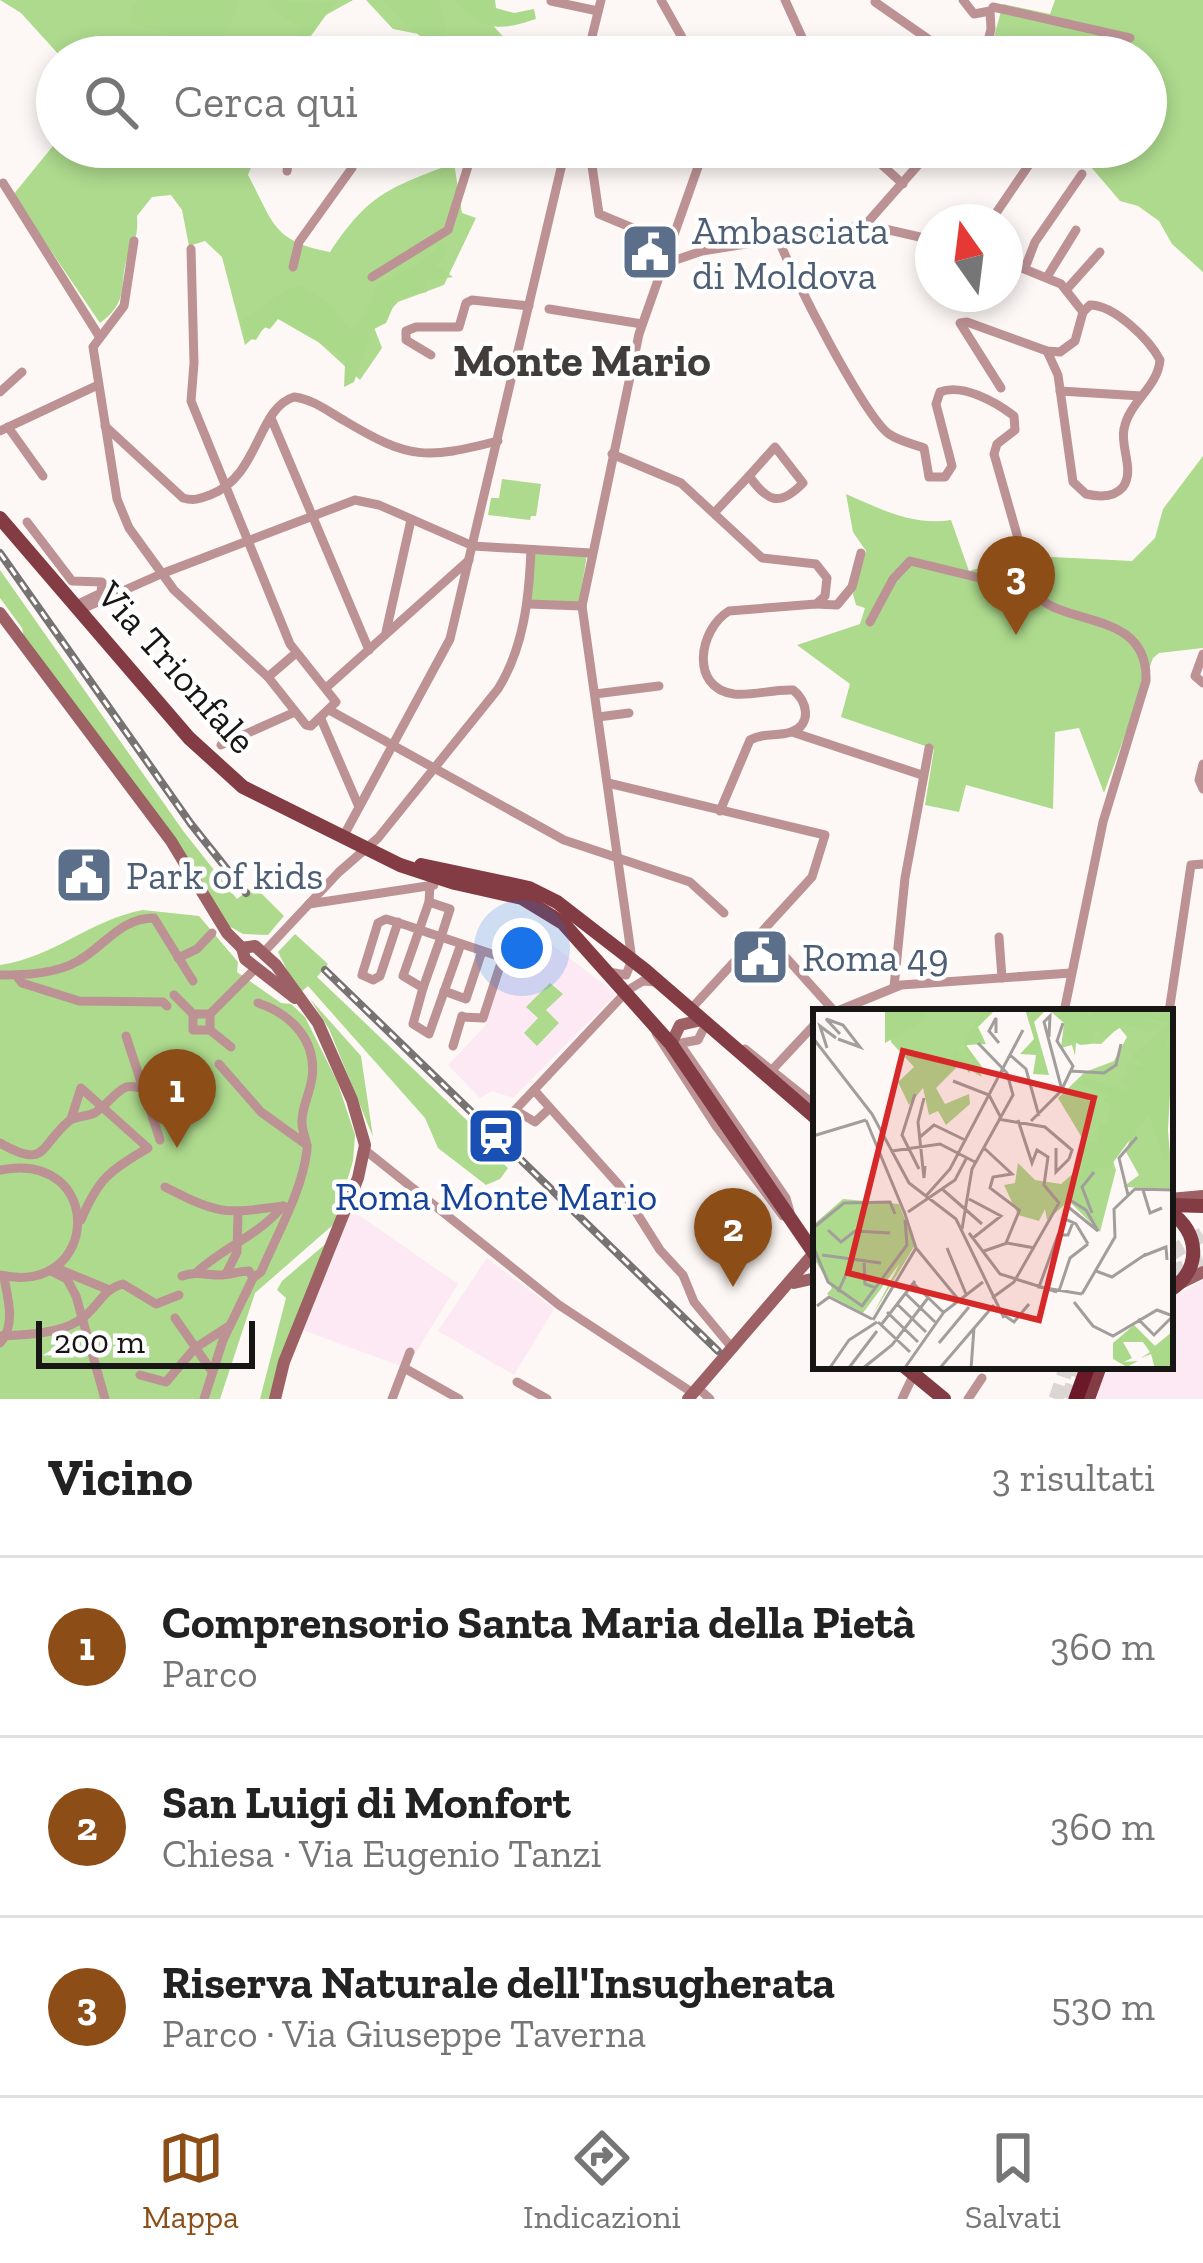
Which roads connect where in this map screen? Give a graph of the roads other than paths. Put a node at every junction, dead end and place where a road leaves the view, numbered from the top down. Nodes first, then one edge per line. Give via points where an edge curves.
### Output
1 (661, 0) edge
2 (784, 0) edge
3 (964, 0) edge
4 (551, 1) edge
5 (875, 2) edge
6 (600, 6) edge
7 (993, 6) edge
8 (592, 36) edge
9 (681, 36) edge
10 (801, 36) edge
11 (924, 36) edge
12 (989, 36) edge
13 (1121, 36) edge
14 (287, 168) edge
15 (351, 168) edge
16 (468, 168) edge
17 (561, 168) edge
18 (592, 168) edge
19 (698, 168) edge
20 (885, 168) edge
21 (916, 168) edge
22 (1027, 168) edge
23 (287, 171) dead end
24 (1082, 174) dead end
25 (3, 183) dead end
26 (903, 184) junction
27 (1002, 204) edge
28 (863, 226) junction
29 (1076, 230) dead end
30 (915, 235) edge
31 (778, 240) junction
32 (134, 241) dead end
33 (671, 244) junction
34 (191, 249) dead end
35 (1100, 252) dead end
36 (664, 264) junction
37 (293, 267) dead end
38 (1025, 268) joint
39 (372, 277) dead end
40 (1047, 277) junction
41 (1066, 289) junction
42 (529, 306) junction
43 (549, 309) dead end
44 (1083, 312) junction
45 (641, 324) junction
46 (99, 336) junction
47 (1047, 351) junction
48 (431, 355) dead end
49 (22, 372) dead end
50 (98, 385) junction
51 (1001, 388) dead end
52 (1060, 391) junction
53 (0, 392) edge
54 (1142, 396) junction
55 (271, 418) junction
56 (105, 426) junction
57 (4, 429) edge
58 (498, 441) junction
59 (612, 454) junction
60 (43, 476) dead end
61 (749, 476) junction
62 (227, 489) junction
63 (715, 513) junction
64 (315, 515) junction
65 (0, 518) edge
66 (411, 520) junction
67 (27, 522) dead end
68 (246, 541) junction
69 (473, 546) junction
70 (531, 550) junction
71 (591, 553) junction
72 (861, 553) dead end
73 (469, 560) junction
74 (161, 574) junction
75 (1033, 592) junction
76 (528, 604) junction
77 (816, 604) junction
78 (582, 606) junction
79 (78, 608) junction
80 (0, 613) edge
81 (871, 622) dead end
82 (385, 636) junction
83 (369, 650) junction
84 (296, 653) junction
85 (1203, 654) edge
86 (268, 677) junction
87 (1203, 683) edge
88 (659, 686) dead end
89 (327, 687) junction
90 (595, 694) junction
91 (331, 711) junction
92 (296, 712) junction
93 (629, 713) dead end
94 (598, 717) junction
95 (321, 718) junction
96 (791, 732) junction
97 (221, 745) dead end
98 (393, 745) junction
99 (929, 748) dead end
100 (1203, 764) edge
101 (435, 769) junction
102 (922, 776) junction
103 (608, 783) junction
104 (1203, 789) edge
105 (359, 807) junction
106 (720, 811) junction
107 (343, 837) junction
108 (368, 849) junction
109 (618, 857) junction
110 (393, 861) junction
111 (1197, 865) edge
112 (459, 884) junction
113 (430, 885) junction
114 (325, 886) junction
115 (331, 900) junction
116 (429, 902) junction
117 (309, 904) junction
118 (450, 909) junction
119 (724, 914) dead end
120 (398, 922) junction
121 (418, 929) junction
122 (763, 932) junction
123 (212, 934) dead end
124 (441, 937) junction
125 (999, 938) dead end
126 (461, 944) junction
127 (242, 948) junction
128 (482, 951) junction
129 (263, 953) junction
130 (178, 958) junction
131 (632, 960) junction
132 (275, 965) junction
133 (255, 969) junction
134 (609, 972) junction
135 (1071, 973) junction
136 (16, 975) junction
137 (0, 976) edge
138 (1002, 978) junction
139 (268, 980) junction
140 (193, 981) dead end
141 (644, 981) junction
142 (661, 984) junction
143 (894, 987) junction
144 (423, 988) junction
145 (444, 992) junction
146 (625, 993) junction
147 (466, 999) junction
148 (257, 1003) dead end
149 (305, 1006) junction
150 (637, 1006) junction
151 (832, 1009) edge
152 (842, 1009) edge
153 (1065, 1009) edge
154 (1169, 1009) edge
155 (210, 1014) junction
156 (193, 1015) junction
157 (462, 1016) junction
158 (700, 1018) junction
159 (813, 1026) edge
160 (656, 1027) junction
161 (193, 1030) junction
162 (210, 1030) junction
163 (126, 1036) dead end
164 (183, 1042) dead end
165 (729, 1043) junction
166 (675, 1044) junction
167 (453, 1046) dead end
168 (231, 1047) dead end
169 (219, 1064) dead end
170 (772, 1070) junction
171 (139, 1085) junction
172 (534, 1090) junction
173 (191, 1100) dead end
174 (813, 1104) edge
175 (103, 1105) junction
176 (550, 1108) junction
177 (813, 1115) edge
178 (71, 1119) junction
179 (160, 1140) dead end
180 (0, 1143) edge
181 (308, 1146) junction
182 (365, 1150) junction
183 (34, 1162) junction
184 (0, 1170) edge
185 (165, 1187) dead end
186 (73, 1196) junction
187 (1203, 1196) edge
188 (89, 1201) junction
189 (1173, 1205) edge
190 (286, 1207) junction
191 (1173, 1210) edge
192 (238, 1214) junction
193 (81, 1220) junction
194 (793, 1223) junction
195 (237, 1245) junction
196 (813, 1250) edge
197 (813, 1256) edge
198 (53, 1269) junction
199 (198, 1270) junction
200 (1203, 1272) edge
201 (226, 1274) junction
202 (2, 1276) edge
203 (182, 1276) dead end
204 (253, 1278) junction
205 (813, 1278) edge
206 (788, 1287) junction
207 (1175, 1287) edge
208 (106, 1288) junction
209 (179, 1295) dead end
210 (84, 1317) junction
211 (175, 1318) dead end
212 (234, 1323) junction
213 (2, 1338) edge
214 (195, 1348) junction
215 (733, 1349) junction
216 (410, 1352) dead end
217 (406, 1369) junction
218 (1087, 1369) edge
219 (1099, 1369) edge
220 (212, 1370) junction
221 (909, 1371) edge
222 (140, 1375) dead end
223 (982, 1378) dead end
224 (517, 1382) dead end
225 (693, 1394) edge
226 (105, 1399) edge
227 (204, 1399) edge
228 (275, 1399) edge
229 (392, 1399) edge
230 (460, 1399) edge
231 (547, 1399) edge
232 (710, 1399) edge
233 (902, 1399) edge
234 (944, 1399) edge
235 (968, 1399) edge
236 (1076, 1399) edge
237 (1088, 1399) edge

1 - 9 street
2 - 10 street
3 - 7 street via 974,14
4 - 6 street
5 - 11 street
6 - 8 street
7 - 12 street
7 - 13 street
14 - 23 street
15 - 37 street via 299,242
16 - 39 street via 448,230
17 - 42 street
18 - 33 street via 599,214
19 - 33 street
20 - 26 street
21 - 26 street
22 - 27 street
24 - 38 street
25 - 46 street
26 - 28 street
28 - 30 street
28 - 31 street
29 - 40 street
31 - 36 street
31 - 75 street via 859,392 883,429 924,448 926,474 939,478 952,464 938,394 955,388 1011,413 1016,427 994,454
32 - 46 street via 124,306
33 - 36 street
34 - 62 street via 190,396
35 - 41 street
36 - 45 street
38 - 40 street
40 - 41 street
41 - 44 street
42 - 48 street via 472,300 459,327 407,330 405,339
42 - 58 street
43 - 45 street
44 - 47 street via 1072,346
44 - 54 street via 1103,305 1157,353 1158,374
45 - 59 street
46 - 50 street
47 - 51 street via 960,323
47 - 52 street
49 - 53 street
50 - 56 street
50 - 57 street
52 - 54 street
52 - 54 street via 1070,476 1095,496 1125,482 1124,428
55 - 58 street via 282,401 299,397 417,454
55 - 62 street
55 - 64 street
56 - 62 street via 185,499
56 - 74 street via 121,511
57 - 60 street
58 - 69 street
59 - 63 street via 674,478
59 - 71 street
61 - 61 street via 772,500 803,483 775,447
61 - 63 street
62 - 68 street
63 - 77 street via 762,558 822,568 828,587
64 - 66 street via 360,500
64 - 68 street
64 - 83 street
65 - 79 main road, Via Trionfale
66 - 69 street
66 - 82 street
67 - 79 street via 72,581 102,582 101,593
68 - 74 street
68 - 84 street
69 - 70 street
69 - 73 street
70 - 71 street
70 - 76 street
71 - 78 street
72 - 77 street via 848,596 837,605
73 - 82 street
73 - 98 street via 450,639
74 - 79 street
74 - 86 street
75 - 81 street via 910,561
75 - 135 street via 1043,603 1115,627 1146,673
76 - 78 street
76 - 101 street via 505,679
77 - 96 street via 729,611 702,645 706,671 726,692 799,693 806,716
78 - 90 street
79 - 107 main road, Via Trionfale via 227,775
80 - 127 street
82 - 83 street
83 - 89 street
84 - 86 street
84 - 89 street
85 - 87 street via 1196,675
86 - 92 street
88 - 90 street
89 - 91 street via 337,702
90 - 94 street
91 - 95 street
91 - 98 street
92 - 95 street via 309,726
92 - 97 street
93 - 94 street
94 - 103 street
95 - 105 street
96 - 102 street
96 - 106 street via 750,740
98 - 101 street
98 - 105 street
99 - 102 street
100 - 104 street
101 - 108 street
101 - 109 street via 564,840
102 - 143 street
103 - 106 street
103 - 109 street
105 - 107 street
106 - 122 street via 824,835 814,874
107 - 108 main road, Via Trionfale
108 - 110 main road, Via Trionfale
108 - 114 street
109 - 119 street via 690,882
109 - 131 street
110 - 112 main road, Via Trionfale
110 - 131 main road, Via Trionfale via 535,890
111 - 154 street
112 - 113 street
112 - 118 street
112 - 134 main road, Via Trionfale via 544,908
113 - 115 street
113 - 116 street
114 - 115 street
114 - 117 street
115 - 117 street
116 - 118 street
116 - 121 street
117 - 129 street
118 - 124 street
120 - 120 street via 377,923 363,976 380,976
120 - 121 street
121 - 124 street
121 - 144 street via 403,976
122 - 151 street
122 - 158 street
123 - 130 street
124 - 126 street
124 - 144 street
125 - 138 street
126 - 128 street
126 - 145 street
127 - 129 street
127 - 133 street
128 - 147 street
128 - 157 street via 501,963 483,1018
129 - 132 street
130 - 136 street via 154,919 145,918 62,969
130 - 140 street
131 - 134 street via 626,975
131 - 142 main road, Via Trionfale
132 - 139 street
132 - 149 street
133 - 139 street
133 - 155 street
134 - 146 main road, Via Trionfale
135 - 138 street
135 - 153 street
136 - 137 street
136 - 156 street via 79,1001 170,1000
138 - 143 street
139 - 149 street
141 - 142 street
141 - 146 street
141 - 150 street
142 - 158 main road, Via Trionfale
143 - 152 street
144 - 145 street via 413,1024 429,1034
145 - 147 street
146 - 150 main road, Via Trionfale
146 - 172 street
147 - 157 street
148 - 181 street via 279,1010 310,1048 302,1123
149 - 182 street via 342,1073
150 - 160 main road, Via Trionfale
155 - 156 street
155 - 162 street
156 - 161 street
157 - 167 street
158 - 165 main road, Via Trionfale
158 - 166 street via 678,1027
158 - 166 street via 698,1040
159 - 170 street
160 - 166 main road, Via Trionfale
160 - 194 street via 716,1126
161 - 162 street
161 - 164 street
162 - 168 street
163 - 171 street
165 - 170 street, Via Trionfale
165 - 177 main road, Via Trionfale
166 - 194 main road, Via Trionfale
169 - 181 street via 261,1112
170 - 174 street, Via Trionfale
171 - 173 street
171 - 175 street
171 - 179 street
172 - 176 street
172 - 176 street via 515,1110 535,1122
175 - 178 street
175 - 178 street via 81,1088
175 - 188 street via 148,1148 116,1166
176 - 215 street via 609,1172
178 - 183 street
180 - 183 street
181 - 190 street
182 - 225 street via 565,1309
182 - 228 street
183 - 184 street
183 - 186 street
185 - 192 street
186 - 188 street
186 - 193 street
187 - 189 street
188 - 193 street
190 - 192 street
190 - 195 street
190 - 204 street
191 - 207 main road via 1194,1241
192 - 195 street
193 - 198 street
194 - 196 main road, Via Trionfale
195 - 199 street
195 - 201 street
197 - 206 street
198 - 202 street via 39,1277
198 - 208 street
198 - 210 street via 67,1279
199 - 201 street
199 - 203 street
200 - 207 street
201 - 204 street via 249,1271
202 - 213 street via 9,1312
204 - 212 street
205 - 206 street
206 - 215 street
208 - 209 street via 128,1284 156,1304
208 - 210 street
210 - 213 street
210 - 226 street
211 - 214 street
212 - 214 street
212 - 220 street
214 - 220 street
214 - 222 street via 166,1382
215 - 225 street
216 - 217 street
217 - 229 street
217 - 230 street
218 - 236 highway
219 - 237 main road
220 - 227 street
221 - 233 street
221 - 234 main road
223 - 235 street
224 - 231 street
225 - 232 street

